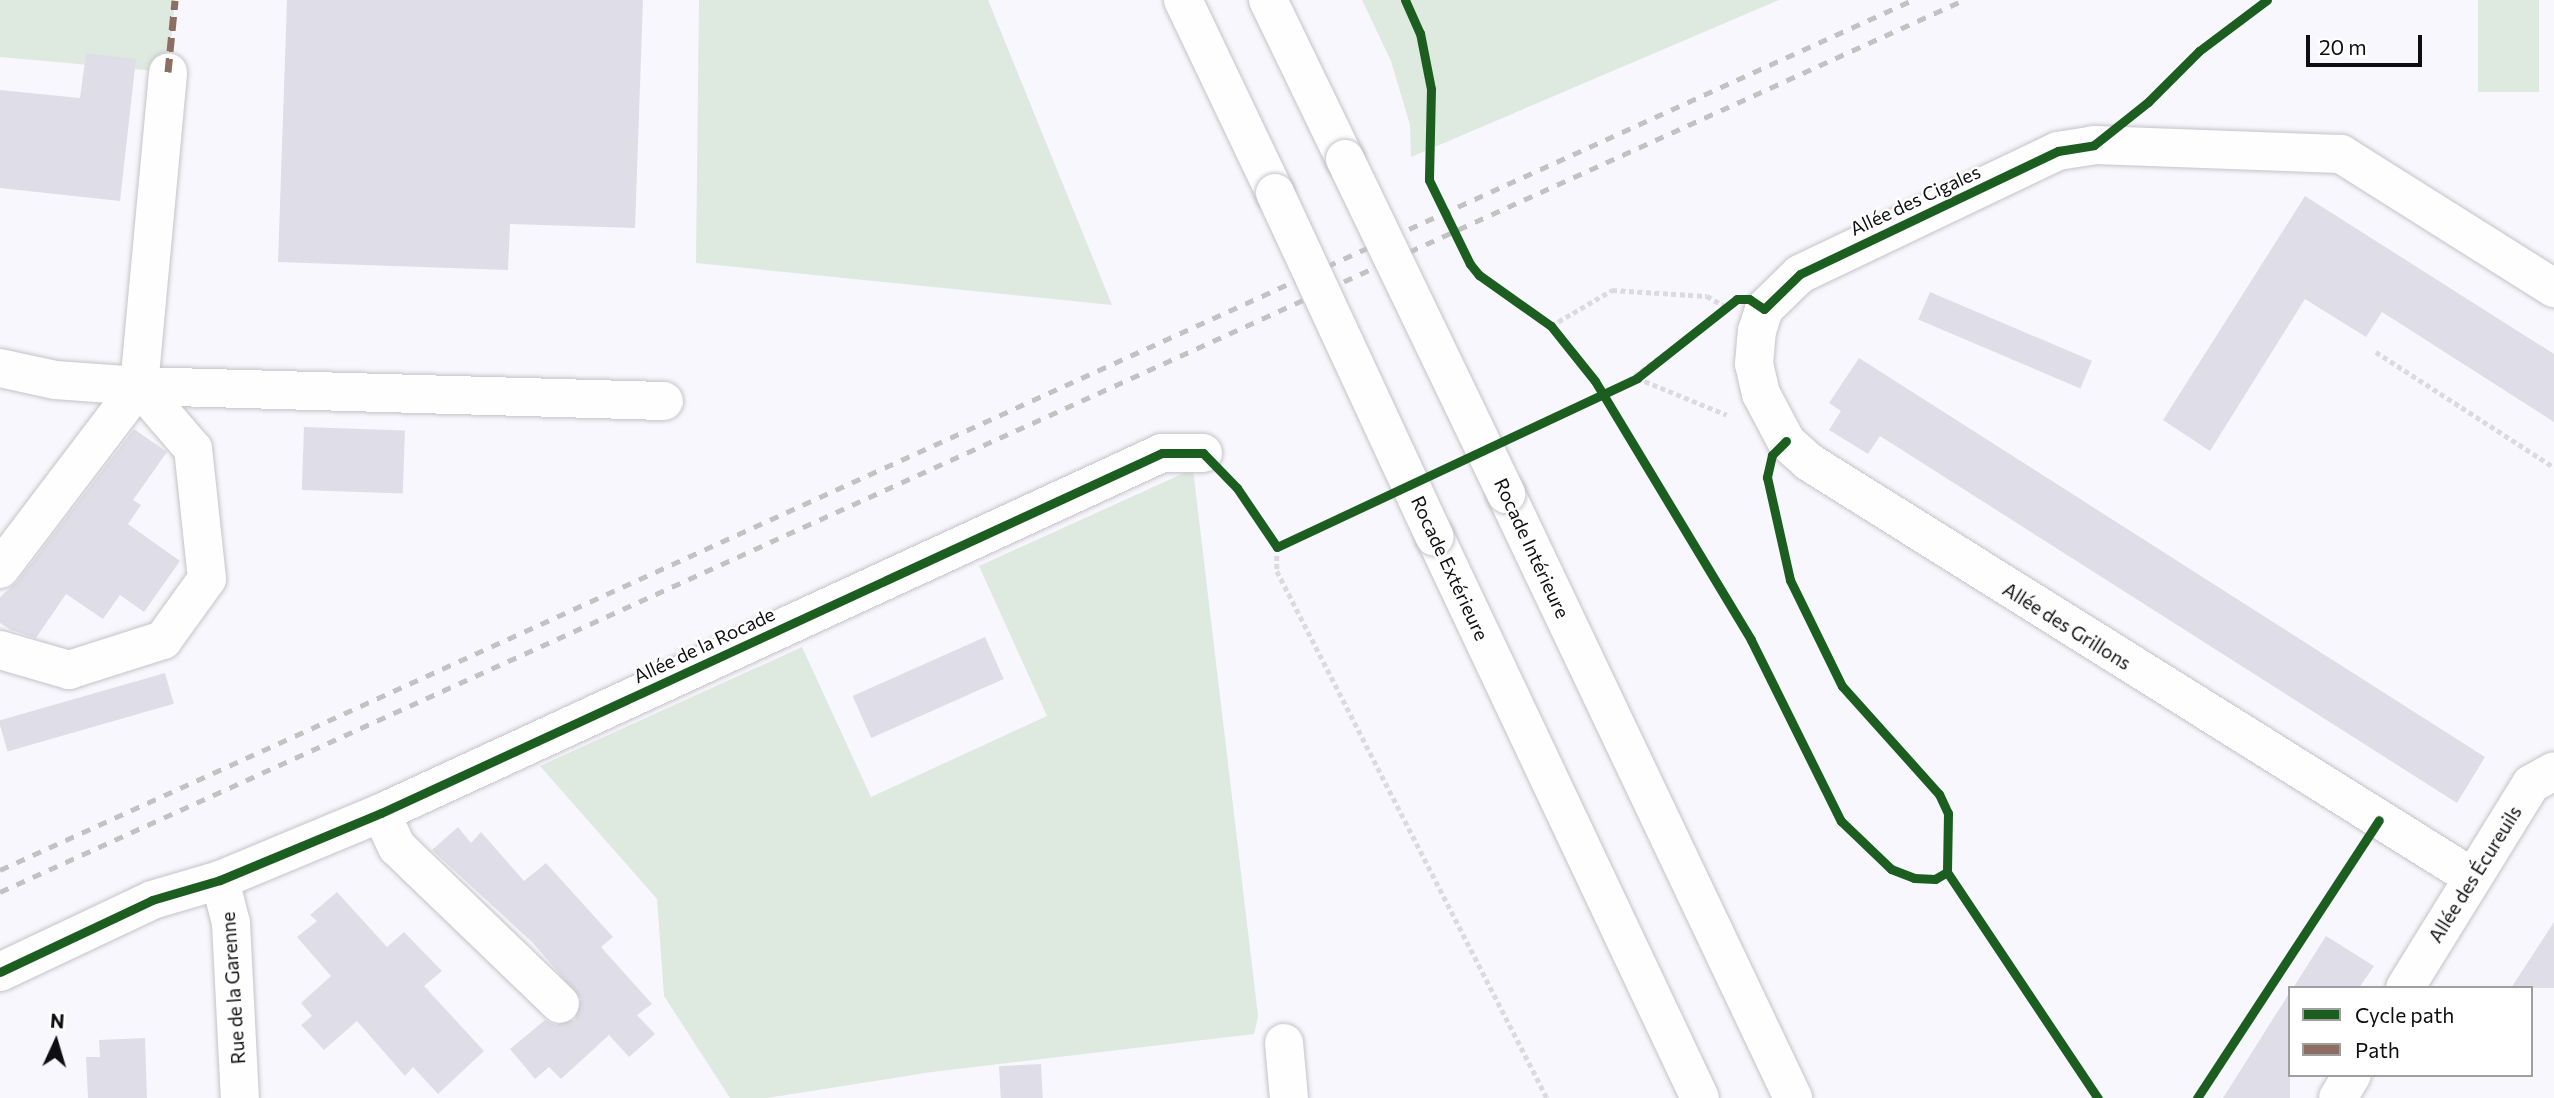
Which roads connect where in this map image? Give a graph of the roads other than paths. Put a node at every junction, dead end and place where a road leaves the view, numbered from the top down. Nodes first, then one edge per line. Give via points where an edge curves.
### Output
1 (1183, 0) edge
2 (1268, 0) edge
3 (168, 72) dead end
4 (2554, 288) edge
5 (1765, 309) joint
6 (0, 368) edge
7 (139, 386) junction
8 (664, 401) dead end
9 (1203, 453) road end
10 (0, 569) edge
11 (0, 650) edge
12 (2554, 771) edge
13 (381, 813) junction
14 (2472, 877) junction
15 (220, 880) junction
16 (0, 972) edge
17 (2406, 986) edge
18 (560, 1004) dead end
19 (1284, 1043) dead end
20 (2351, 1077) edge
21 (240, 1098) edge
22 (1289, 1098) edge
23 (1700, 1098) edge
24 (1793, 1098) edge
25 (2338, 1098) edge

1 - 23 main road, Rocade Extérieure, bridge
2 - 24 main road, Rocade Intérieure, bridge
3 - 7 main road
4 - 5 main road, Allée des Cigales via 2341,154 2094,145 2058,151 1800,274
5 - 14 main road, Allée des Grillons via 1757,331 1754,364 1761,394 1786,441 1809,462
6 - 7 main road via 55,380
7 - 8 main road
7 - 10 main road
7 - 11 main road via 193,449 207,579 163,640 69,670
9 - 13 main road, Allée de la Rocade via 1162,453
12 - 14 main road, Allée des Écureuils via 2530,783
13 - 15 main road, Allée de la Rocade
13 - 18 main road via 397,847
14 - 17 main road, Allée des Écureuils
15 - 16 main road, Allée de la Rocade via 152,900
15 - 21 main road, Rue de la Garenne via 231,923
19 - 22 main road
20 - 25 main road

